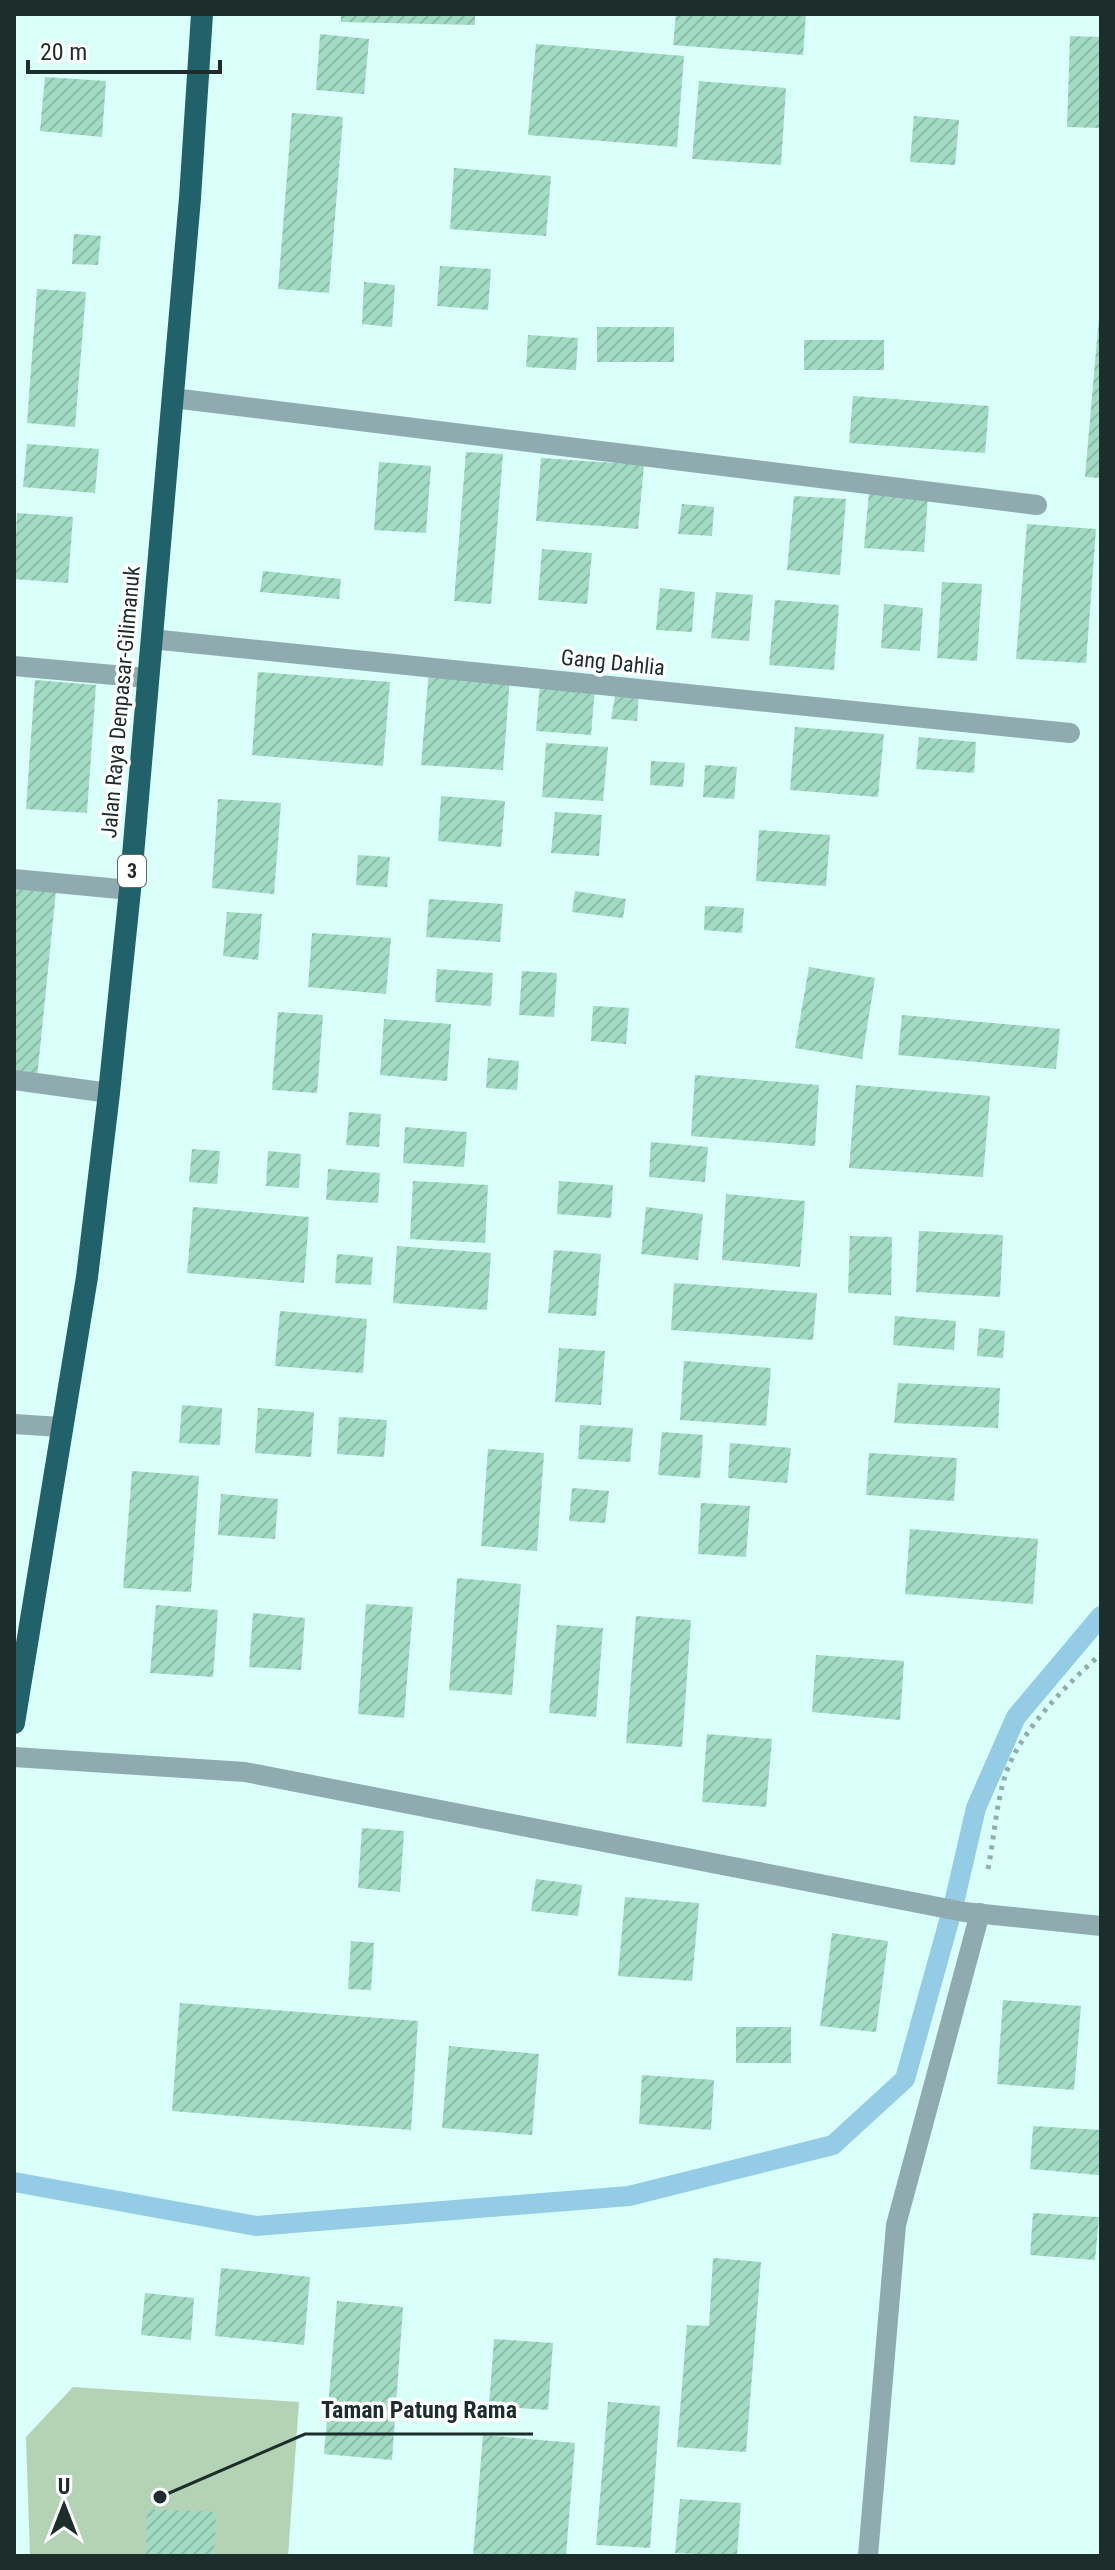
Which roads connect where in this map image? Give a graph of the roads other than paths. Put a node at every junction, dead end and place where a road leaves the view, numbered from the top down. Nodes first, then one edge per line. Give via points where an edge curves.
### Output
1 (202, 14) edge
2 (173, 398) junction
3 (1037, 505) dead end
4 (151, 639) junction
5 (14, 666) edge
6 (147, 678) junction
7 (1070, 733) dead end
8 (14, 879) edge
9 (130, 890) junction
10 (14, 1080) edge
11 (109, 1093) junction
12 (14, 1424) edge
13 (60, 1427) junction
14 (14, 1723) edge
15 (14, 1757) edge
16 (972, 1913) junction
17 (1101, 1926) edge
18 (868, 2556) edge

1 - 2 highway, Jalan Raya Denpasar-Gilimanuk / 3
2 - 3 street
2 - 4 highway, Jalan Raya Denpasar-Gilimanuk / 3
4 - 6 highway, Jalan Raya Denpasar-Gilimanuk / 3
4 - 7 street, Gang Dahlia
5 - 6 street
6 - 9 highway, Jalan Raya Denpasar-Gilimanuk / 3
8 - 9 street
9 - 11 highway, Jalan Raya Denpasar-Gilimanuk / 3
10 - 11 street
11 - 13 highway, Jalan Raya Denpasar-Gilimanuk / 3 via 87,1277
12 - 13 street
13 - 14 highway, Jalan Raya Denpasar-Gilimanuk / 3
15 - 16 street via 245,1772
16 - 17 street
16 - 18 street via 896,2225

